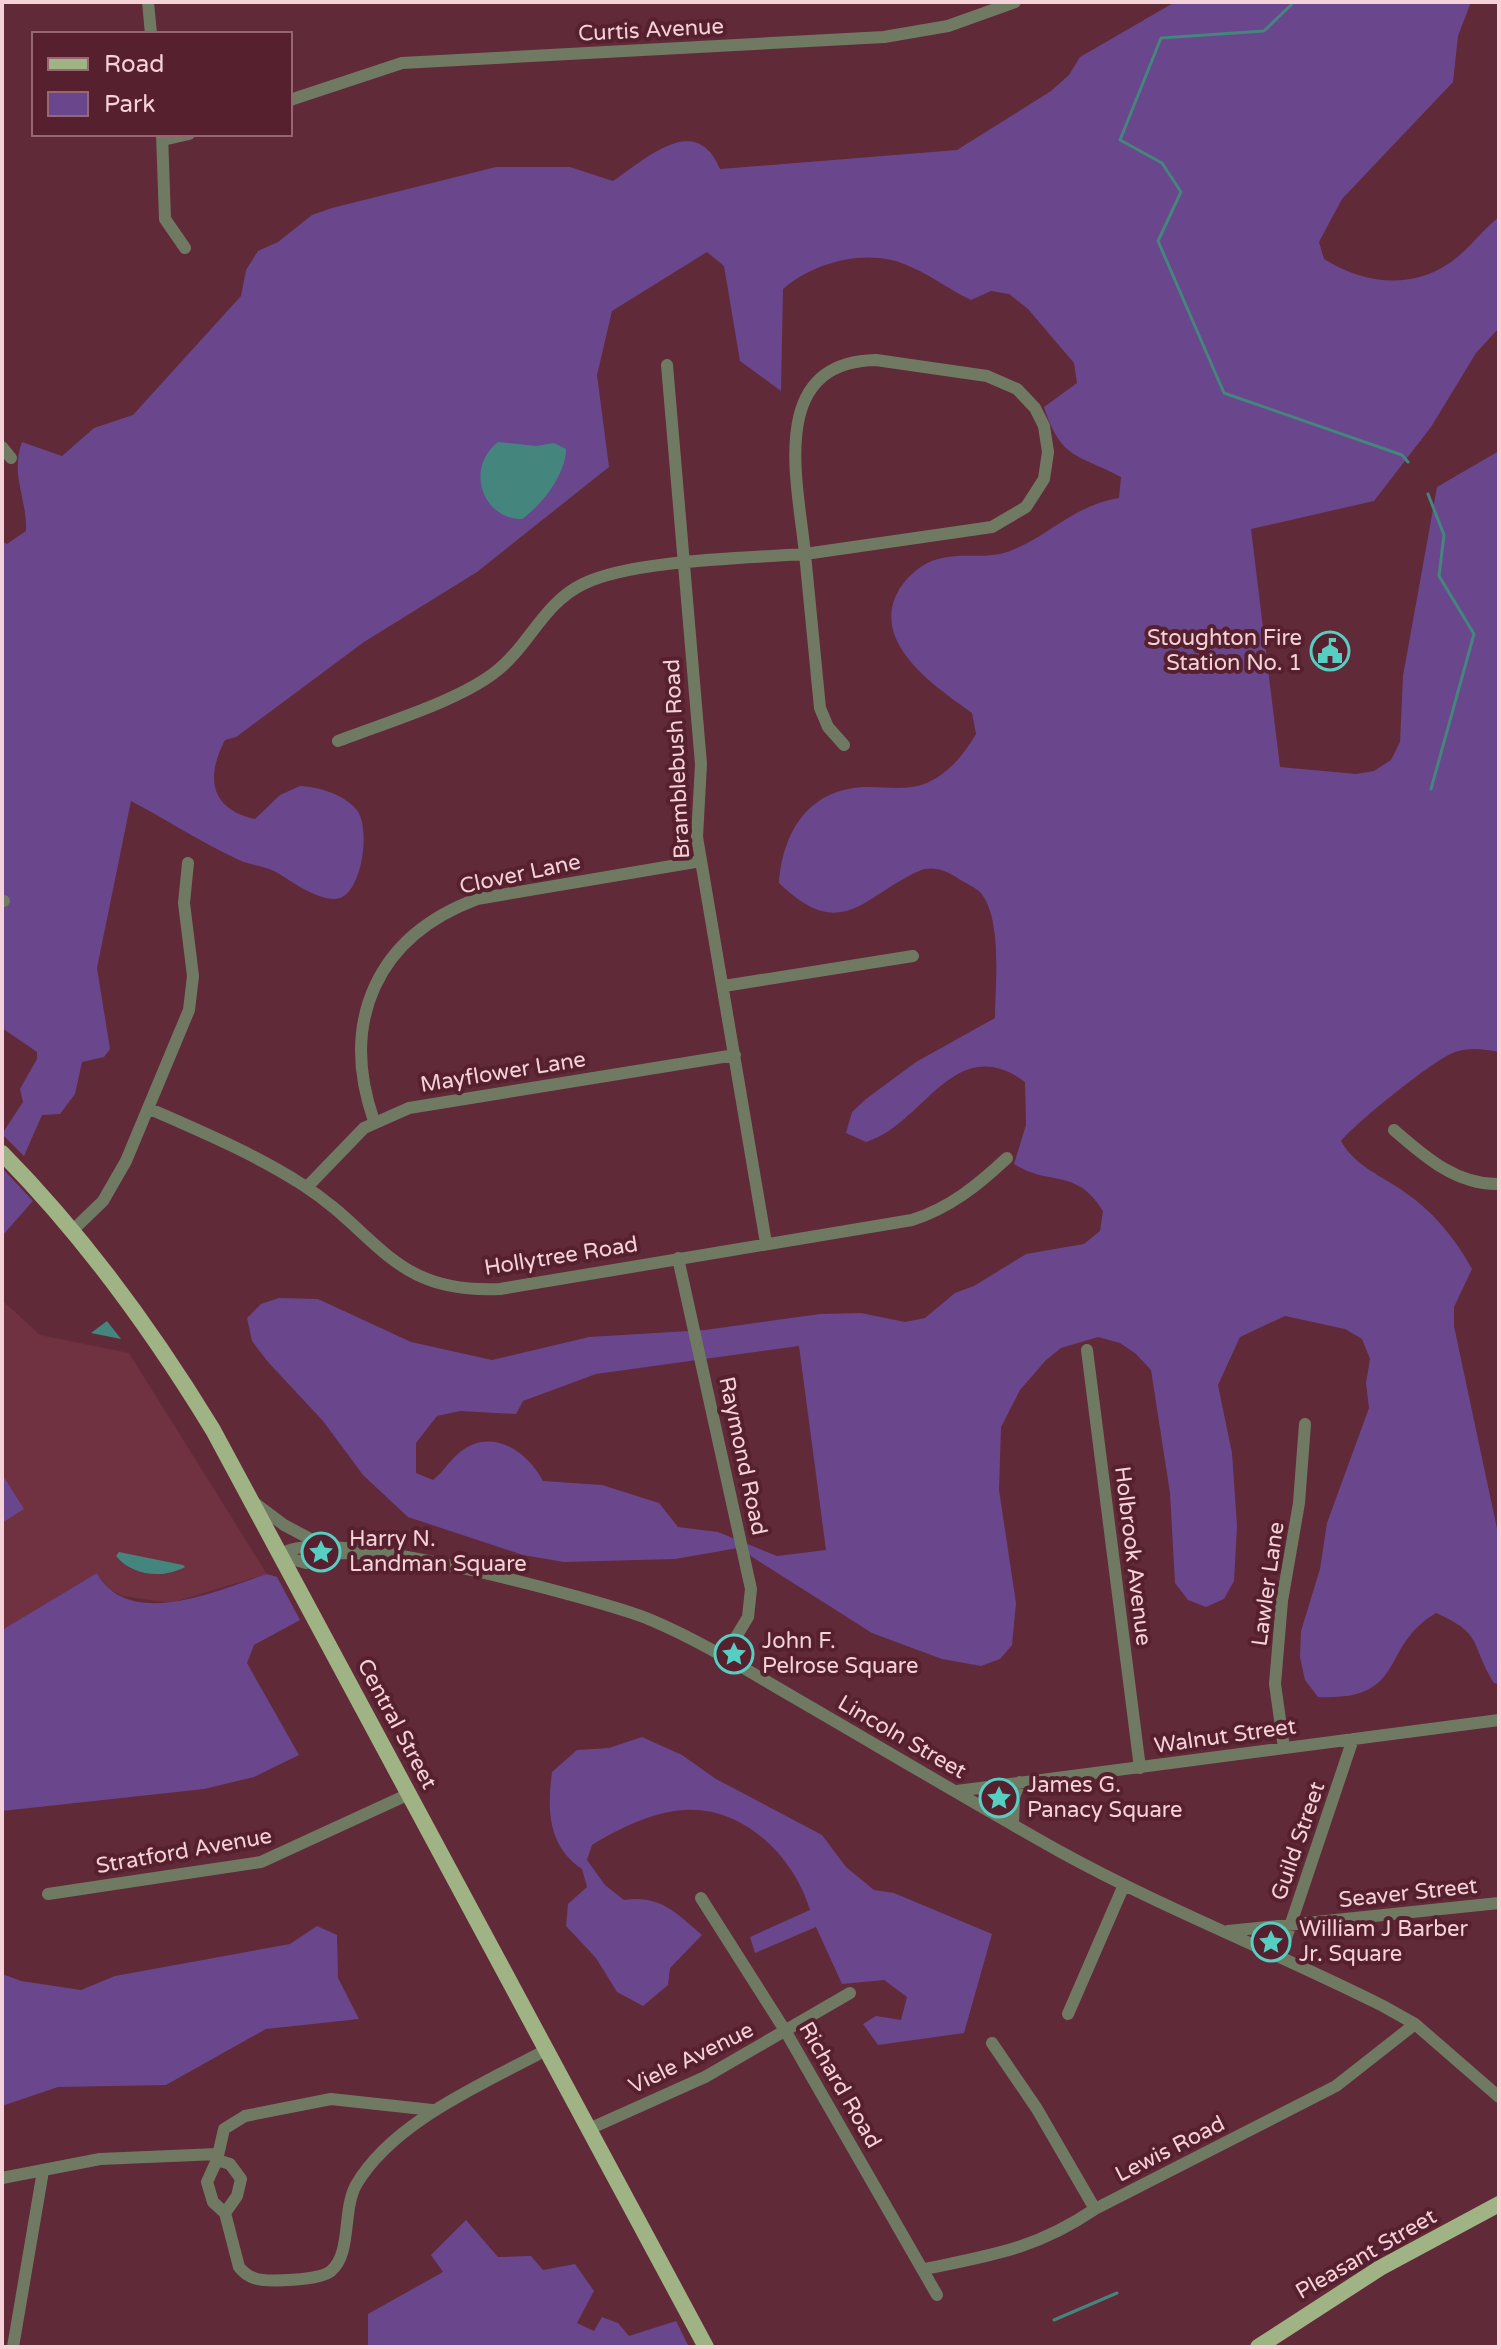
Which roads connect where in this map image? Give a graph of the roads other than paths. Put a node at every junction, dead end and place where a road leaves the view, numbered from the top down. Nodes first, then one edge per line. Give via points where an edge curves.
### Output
1 (148, 2) edge
2 (1015, 2) edge
3 (151, 32) edge
4 (292, 99) edge
5 (162, 137) edge
6 (185, 248) dead end
7 (667, 365) dead end
8 (2, 447) edge
9 (11, 458) dead end
10 (805, 554) junction
11 (683, 565) junction
12 (338, 741) dead end
13 (844, 745) dead end
14 (701, 861) junction
15 (188, 863) dead end
16 (913, 956) dead end
17 (724, 986) junction
18 (735, 1055) junction
19 (150, 1109) junction
20 (374, 1121) junction
21 (1394, 1130) dead end
22 (2, 1153) edge
23 (1007, 1158) dead end
24 (1499, 1184) edge
25 (307, 1187) junction
26 (73, 1230) junction
27 (766, 1243) junction
28 (678, 1258) junction
29 (1087, 1350) dead end
30 (1305, 1424) dead end
31 (250, 1500) junction
32 (321, 1544) junction
33 (380, 1554) junction
34 (281, 1556) junction
35 (724, 1657) junction
36 (1499, 1720) edge
37 (1353, 1739) junction
38 (1284, 1748) junction
39 (1140, 1768) junction
40 (1020, 1782) junction
41 (957, 1791) junction
42 (409, 1794) junction
43 (1013, 1824) junction
44 (1124, 1885) junction
45 (48, 1894) dead end
46 (701, 1898) dead end
47 (1499, 1903) edge
48 (1290, 1926) junction
49 (1226, 1932) junction
50 (1280, 1956) junction
51 (850, 1993) dead end
52 (1068, 2014) dead end
53 (1415, 2024) junction
54 (786, 2032) junction
55 (992, 2043) dead end
56 (548, 2049) junction
57 (1499, 2097) edge
58 (432, 2110) junction
59 (589, 2129) junction
60 (218, 2157) junction
61 (43, 2171) junction
62 (2, 2178) edge
63 (1499, 2204) edge
64 (1095, 2209) junction
65 (225, 2213) junction
66 (925, 2269) junction
67 (937, 2295) dead end
68 (13, 2347) edge
69 (706, 2347) edge
70 (1258, 2347) edge

1 - 3 street
2 - 4 street, Curtis Avenue via 948,26 884,37 402,63
5 - 6 street via 165,219
7 - 11 street, Bramblebush Road
8 - 9 street
10 - 10 street via 976,530 1011,519 1035,496 1047,466 1047,439 1035,408 1017,389 987,376 876,360 832,371 808,394 795,430
10 - 11 street
10 - 13 street via 820,708
11 - 12 street via 613,574 582,585 548,610 510,659 484,680
11 - 14 street, Bramblebush Road via 701,764 696,823
14 - 17 street, Bramblebush Road
14 - 20 street, Clover Lane via 477,899 417,932 383,971 363,1019 360,1071
15 - 19 street via 184,903 193,996
16 - 17 street
17 - 18 street, Bramblebush Road
18 - 20 street, Mayflower Lane via 429,1104
18 - 27 street, Bramblebush Road
19 - 25 street, Hollytree Road
19 - 26 street via 103,1201
20 - 25 street, Mayflower Lane
21 - 24 street via 1443,1169
22 - 26 main road, Central Street
23 - 27 street, Hollytree Road via 969,1191 923,1216
25 - 28 street, Hollytree Road via 402,1269 448,1287 500,1289
26 - 31 main road, Central Street via 171,1362
27 - 28 street, Hollytree Road
28 - 35 street, Raymond Road via 751,1589 747,1619
29 - 39 street, Holbrook Avenue
30 - 38 street, Lawler Lane via 1275,1684
31 - 32 street, Lincoln Street
31 - 34 main road, Central Street
32 - 33 street, Lincoln Street
32 - 34 street, Lincoln Street via 295,1545
33 - 34 street, Lincoln Street via 341,1553 306,1563
33 - 35 street, Lincoln Street via 525,1581 597,1601 651,1620
34 - 42 main road, Central Street
35 - 41 street, Lincoln Street
36 - 37 street, Walnut Street
37 - 38 street, Walnut Street
37 - 48 street, Guild Street
38 - 39 street, Walnut Street
39 - 40 street, Walnut Street
40 - 41 street, Walnut Street
40 - 43 street
41 - 43 street, Lincoln Street
42 - 45 street, Stratford Avenue via 261,1862
42 - 56 main road, Central Street
43 - 44 street, Lincoln Street
44 - 49 street, Lincoln Street
44 - 52 street
46 - 54 street, Richard Road
47 - 48 street, Seaver Street
48 - 49 street, Seaver Street
48 - 50 street, Guild Street
49 - 50 street, Lincoln Street
50 - 53 street, Lincoln Street
51 - 54 street, Viele Avenue
53 - 57 street, Lincoln Street
53 - 64 street, Lewis Road via 1323,2094
54 - 59 street, Viele Avenue via 705,2077
54 - 66 street, Richard Road
55 - 64 street
56 - 58 street
56 - 59 main road, Central Street
58 - 60 street via 317,2101 237,2119 224,2129
58 - 65 street via 358,2182 348,2205 340,2260 324,2276 249,2277 234,2255
59 - 69 main road, Central Street
60 - 61 street via 100,2159
60 - 65 street via 208,2175 208,2191
60 - 65 street via 241,2179
61 - 62 street
61 - 68 street
63 - 70 main road, Pleasant Street via 1380,2268
64 - 66 street, Lewis Road via 1003,2255
66 - 67 street, Richard Road

